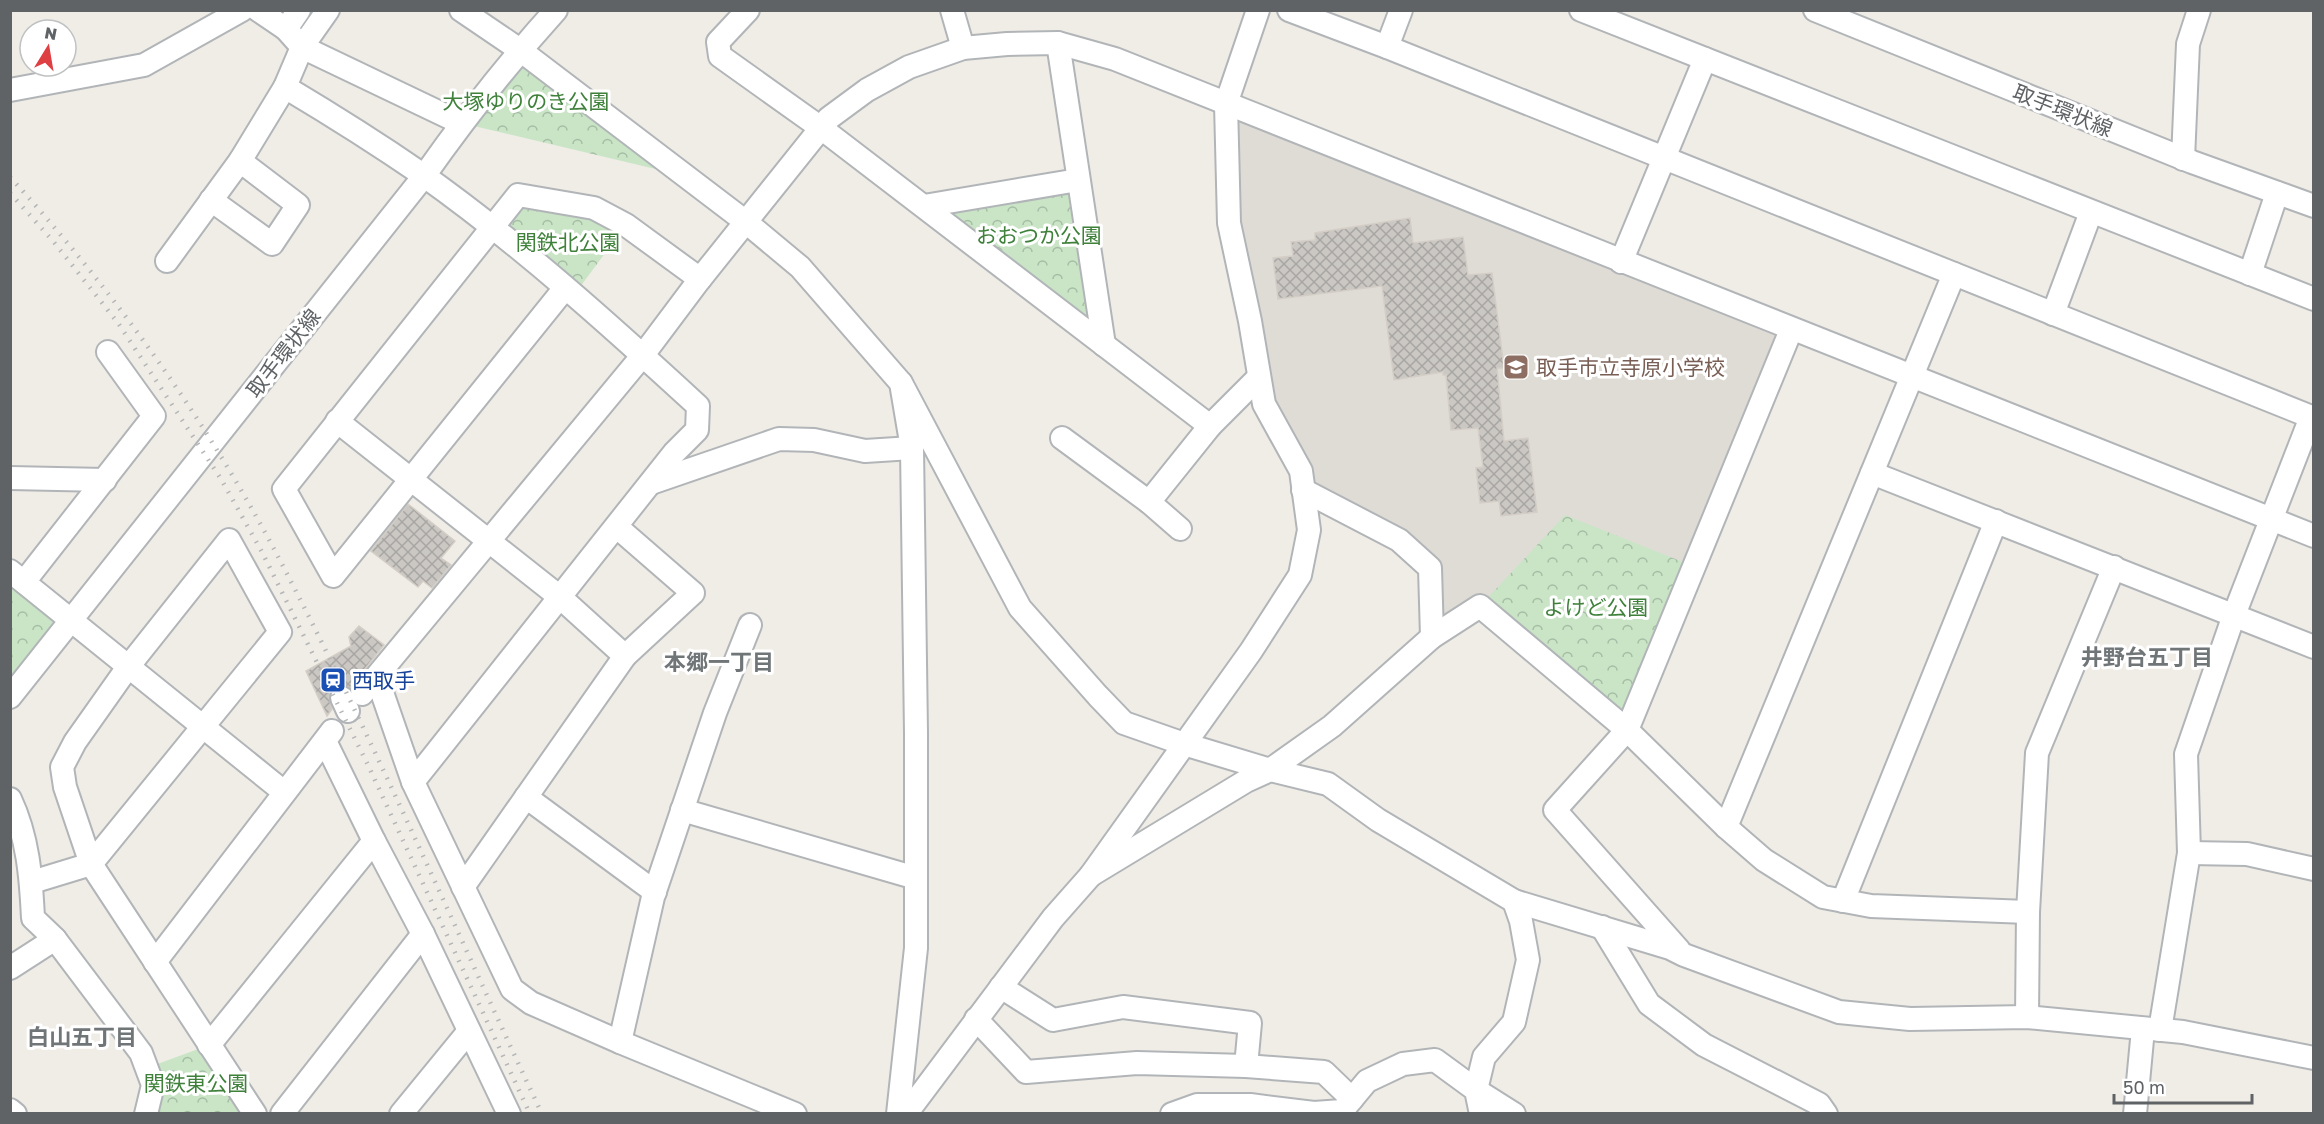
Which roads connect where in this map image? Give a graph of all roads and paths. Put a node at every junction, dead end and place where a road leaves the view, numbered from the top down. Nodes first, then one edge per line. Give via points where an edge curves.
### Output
1 (242, 10) edge
2 (258, 10) edge
3 (299, 10) edge
4 (328, 10) edge
5 (461, 10) edge
6 (556, 10) edge
7 (748, 10) edge
8 (952, 10) edge
9 (1258, 10) edge
10 (1289, 10) edge
11 (1401, 10) edge
12 (1581, 10) edge
13 (1815, 10) edge
14 (2199, 10) edge
15 (286, 29) junction
16 (1058, 43) junction
17 (302, 47) junction
18 (1387, 47) junction
19 (963, 48) junction
20 (520, 50) junction
21 (1705, 59) junction
22 (285, 87) junction
23 (10, 90) edge
24 (1226, 104) junction
25 (461, 123) junction
26 (821, 128) junction
27 (1665, 159) junction
28 (2183, 159) junction
29 (240, 161) junction
30 (424, 176) junction
31 (1078, 180) junction
32 (2277, 193) junction
33 (211, 200) junction
34 (924, 206) junction
35 (2313, 206) edge
36 (2091, 212) junction
37 (746, 222) junction
38 (491, 228) junction
39 (167, 261) dead end
40 (1621, 262) junction
41 (1954, 274) junction
42 (2250, 274) junction
43 (700, 279) junction
44 (565, 288) junction
45 (2313, 299) edge
46 (2053, 314) junction
47 (1791, 330) junction
48 (1104, 345) junction
49 (108, 352) dead end
50 (643, 356) junction
51 (1912, 375) junction
52 (1259, 377) junction
53 (901, 383) junction
54 (2312, 418) edge
55 (337, 421) junction
56 (1210, 426) junction
57 (1062, 438) dead end
58 (912, 448) junction
59 (1872, 473) junction
60 (10, 478) edge
61 (105, 480) junction
62 (412, 480) junction
63 (651, 483) junction
64 (1303, 490) junction
65 (1149, 502) junction
66 (2271, 519) junction
67 (1996, 521) junction
68 (617, 527) junction
69 (1180, 529) dead end
70 (2313, 536) edge
71 (488, 540) junction
72 (2114, 567) junction
73 (17, 576) edge
74 (561, 598) junction
75 (2234, 615) junction
76 (71, 620) junction
77 (750, 625) dead end
78 (1432, 637) junction
79 (2313, 647) edge
80 (625, 656) junction
81 (128, 667) junction
82 (10, 697) edge
83 (205, 726) junction
84 (1626, 730) junction
85 (1184, 744) junction
86 (1270, 770) junction
87 (413, 782) junction
88 (284, 792) junction
89 (526, 797) junction
90 (10, 799) edge
91 (682, 810) junction
92 (1726, 827) junction
93 (374, 841) junction
94 (2189, 852) junction
95 (91, 864) junction
96 (2313, 869) edge
97 (1091, 875) junction
98 (916, 878) junction
99 (32, 882) junction
100 (463, 887) junction
101 (655, 892) junction
102 (1514, 901) junction
103 (1843, 901) junction
104 (2028, 912) junction
105 (1602, 927) junction
106 (423, 934) junction
107 (55, 939) junction
108 (1684, 955) junction
109 (155, 962) junction
110 (10, 968) edge
111 (1001, 987) junction
112 (2027, 1017) junction
113 (976, 1019) junction
114 (2151, 1029) junction
115 (469, 1031) junction
116 (620, 1042) junction
117 (209, 1045) junction
118 (2313, 1058) edge
119 (1246, 1066) junction
120 (1476, 1090) junction
121 (1352, 1099) junction
122 (10, 1110) edge
123 (15, 1113) edge
124 (146, 1113) edge
125 (255, 1113) edge
126 (282, 1113) edge
127 (401, 1113) edge
128 (508, 1113) edge
129 (795, 1113) edge
130 (898, 1113) edge
131 (906, 1113) edge
132 (1172, 1113) edge
133 (1481, 1113) edge
134 (1514, 1113) edge
135 (1826, 1113) edge
136 (2135, 1113) edge

1 - 23 street via 144,65
2 - 15 street
3 - 15 street
4 - 17 street
5 - 20 street
6 - 20 street, 取手環状線
7 - 26 street via 718,42 720,56
8 - 19 street
9 - 24 street
10 - 18 street
11 - 18 street
12 - 21 street
13 - 28 street, 取手環状線
14 - 28 street via 2188,44
15 - 17 street
16 - 19 street
16 - 24 street via 1115,59
16 - 31 street
17 - 22 street
17 - 25 street
18 - 27 street
19 - 26 street via 909,67 878,84 829,118
20 - 25 street, 取手環状線
20 - 37 street
21 - 27 street
21 - 36 street
22 - 29 street
22 - 30 street
24 - 40 street
24 - 52 street via 1229,223
25 - 30 street, 取手環状線
26 - 34 street
26 - 37 street
27 - 40 street
27 - 41 street
28 - 32 street, 取手環状線
29 - 33 street
29 - 33 street via 298,205 272,244
30 - 38 street
30 - 76 street, 取手環状線
31 - 34 street
31 - 48 street
32 - 35 street, 取手環状線
32 - 42 street
33 - 39 street
34 - 48 street
36 - 42 street
36 - 46 street
37 - 43 street
37 - 53 street via 800,267
38 - 43 street via 518,195 594,208 626,225
38 - 44 street
38 - 55 street
40 - 47 street
41 - 46 street
41 - 51 street
42 - 45 street
43 - 50 street
44 - 50 street
44 - 62 street
46 - 54 street
47 - 51 street
47 - 84 street
48 - 56 street
49 - 61 street via 154,416
50 - 63 street via 698,406 697,430
50 - 71 street
51 - 59 street
51 - 66 street
52 - 56 street
52 - 64 street via 1264,404 1301,471
53 - 58 street
53 - 85 street via 1020,608 1124,723
54 - 66 street
55 - 62 street
55 - 62 street via 284,489 333,576
56 - 65 street
57 - 65 street
58 - 63 street via 865,451 814,440 779,439
58 - 98 street
59 - 67 street
59 - 92 street
60 - 61 street
61 - 73 street
62 - 71 street
63 - 68 street
64 - 78 street via 1399,540 1430,568
64 - 85 street via 1309,530 1300,575
65 - 69 street
66 - 70 street
66 - 75 street
67 - 72 street
67 - 103 street
68 - 74 street
68 - 80 street via 693,593
71 - 74 street
71 - 87 street via 357,696
72 - 75 street
72 - 104 street via 2037,753
73 - 76 street
74 - 80 street
74 - 87 street
75 - 79 street
75 - 94 street via 2186,754
76 - 81 street
76 - 82 street, 取手環状線
77 - 91 street
78 - 84 street via 1480,606
78 - 86 street via 1332,726
80 - 89 street
81 - 83 street
81 - 83 street via 230,540 280,632
81 - 95 street via 62,767
83 - 88 street
83 - 95 street
84 - 92 street
84 - 108 street via 1555,810
85 - 86 street
85 - 97 street
86 - 97 street
86 - 102 street via 1328,784 1378,820
87 - 100 street
88 - 93 street via 329,736
88 - 109 street
89 - 100 street
89 - 101 street
90 - 99 street via 19,816
91 - 98 street
91 - 101 street
92 - 103 street via 1764,860 1823,897
93 - 106 street
93 - 117 street
94 - 96 street via 2247,854
94 - 114 street
95 - 99 street
95 - 109 street
97 - 111 street
98 - 130 street via 916,948
99 - 107 street via 33,918
100 - 116 street via 512,989 531,1003
101 - 116 street
102 - 105 street
102 - 120 street via 1528,960 1514,1022 1484,1057
103 - 104 street via 1871,906
104 - 112 street
105 - 108 street
105 - 135 street via 1649,1004 1704,1045 1819,1104
106 - 115 street
106 - 126 street
107 - 110 street
107 - 124 street via 141,1053 153,1085
108 - 112 street via 1839,1012 1910,1019
109 - 117 street
111 - 113 street
111 - 119 street via 1053,1020 1123,1007 1250,1023
112 - 114 street
113 - 119 street via 1026,1072 1137,1063
113 - 131 street
114 - 118 street
114 - 136 street
115 - 127 street
115 - 128 street
116 - 129 street
117 - 125 street
119 - 121 street via 1324,1072
120 - 121 street via 1435,1060 1403,1064 1367,1081
120 - 133 street
120 - 134 street
121 - 132 street via 1342,1110 1314,1113 1197,1105
122 - 123 street

